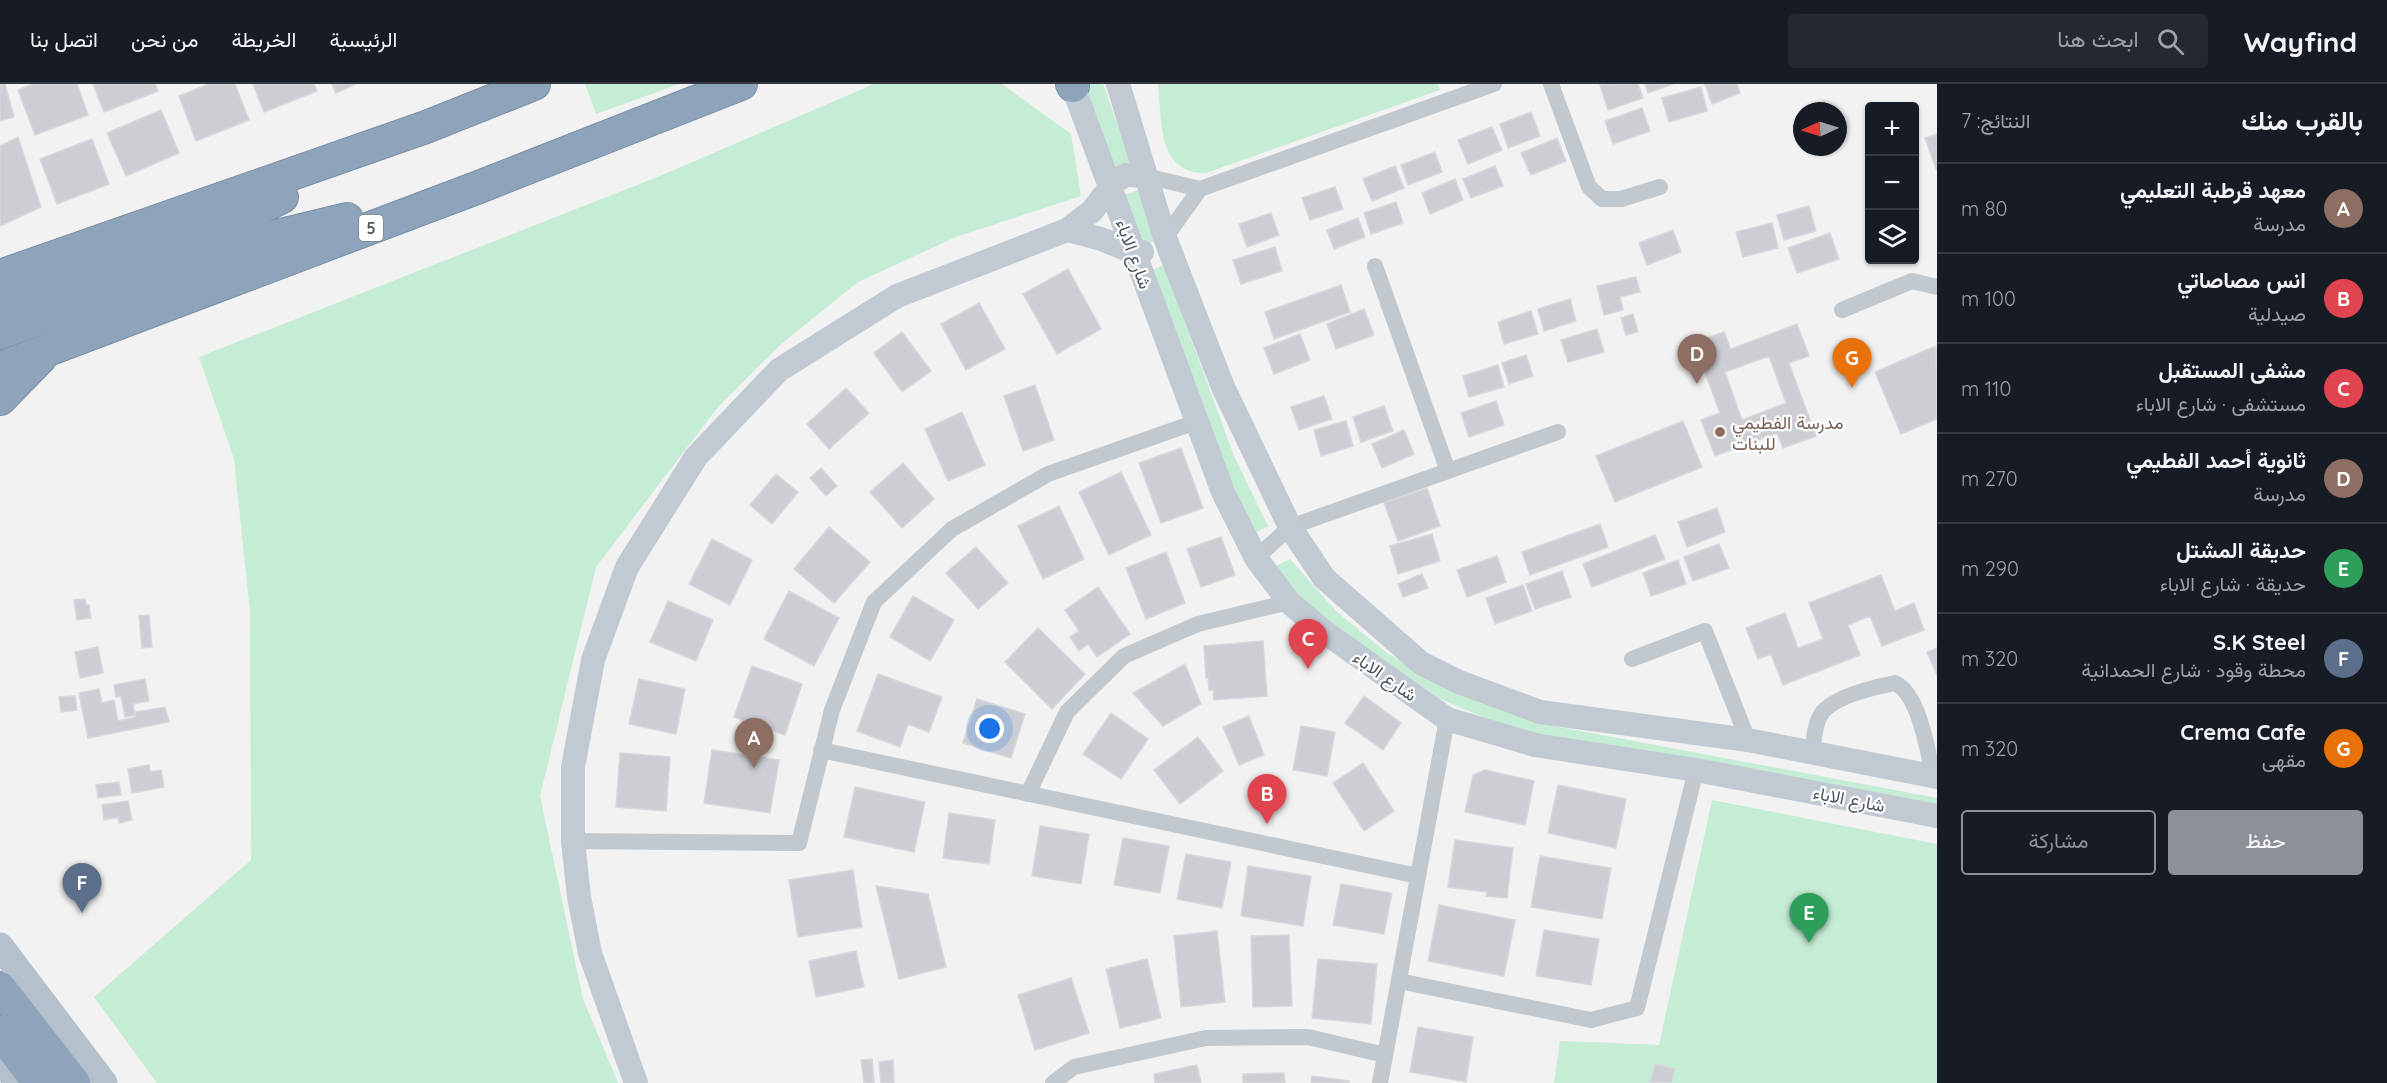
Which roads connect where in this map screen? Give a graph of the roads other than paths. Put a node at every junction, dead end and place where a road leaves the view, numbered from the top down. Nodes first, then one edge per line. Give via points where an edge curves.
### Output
1 (534, 84) edge
2 (741, 84) edge
3 (1118, 84) edge
4 (1494, 84) edge
5 (1551, 84) edge
6 (1072, 85) edge
7 (426, 127) junction
8 (1146, 176) junction
9 (1110, 185) junction
10 (478, 187) junction
11 (1660, 187) dead end
12 (1200, 189) junction
13 (1067, 230) junction
14 (1165, 238) junction
15 (1133, 252) junction
16 (1375, 266) dead end
17 (0, 276) edge
18 (1937, 287) edge
19 (0, 306) edge
20 (1842, 310) dead end
21 (0, 333) edge
22 (47, 350) junction
23 (0, 368) edge
24 (0, 399) edge
25 (1196, 422) junction
26 (1558, 432) dead end
27 (1448, 471) junction
28 (1290, 527) junction
29 (1256, 558) junction
30 (1289, 602) junction
31 (1632, 659) dead end
32 (1447, 719) junction
33 (1748, 740) junction
34 (821, 750) junction
35 (1812, 752) junction
36 (1695, 770) junction
37 (1936, 777) edge
38 (1028, 794) junction
39 (1937, 816) edge
40 (573, 841) junction
41 (1418, 876) junction
42 (0, 946) edge
43 (1399, 981) junction
44 (0, 988) edge
45 (0, 1032) edge
46 (1385, 1055) junction
47 (0, 1059) edge
48 (18, 1083) edge
49 (39, 1083) edge
50 (74, 1083) edge
51 (104, 1083) edge
52 (636, 1083) edge
53 (1053, 1083) edge
54 (1380, 1083) edge

1 - 7 highway
2 - 10 highway, 5
3 - 8 main road, شارع الاباء
4 - 12 street
5 - 11 street via 1589,187 1602,199 1621,199
6 - 9 main road, شارع الاباء
7 - 17 highway
7 - 19 highway via 258,209
8 - 9 main road via 1126,176
8 - 12 street
8 - 14 main road, شارع الاباء
9 - 13 main road via 1092,211
9 - 15 main road, شارع الاباء
10 - 21 highway, 5 via 264,239
10 - 22 highway, 5
12 - 14 street
13 - 15 main road
13 - 40 main road via 897,296 779,370 696,457 627,567 593,660 573,767
14 - 15 main road via 1151,249
14 - 28 main road, شارع الاباء via 1223,387
15 - 25 main road, شارع الاباء
16 - 27 street
18 - 20 street via 1912,281
22 - 23 highway, 5
22 - 24 highway
25 - 29 main road, شارع الاباء via 1223,492
25 - 34 street via 1048,474 952,529 874,602 832,710
26 - 27 street
27 - 28 street
28 - 29 street
28 - 33 main road, شارع الاباء via 1324,578 1421,663 1459,682 1540,712
29 - 30 main road, شارع الاباء
30 - 32 main road, شارع الاباء via 1350,651
30 - 38 street via 1198,624 1124,656 1067,712
31 - 33 street via 1705,631
32 - 36 main road, شارع الاباء via 1535,745
32 - 41 street
33 - 35 main road, شارع الاباء
34 - 38 street
34 - 40 street via 799,843
35 - 37 main road, شارع الاباء
35 - 37 street via 1815,727 1829,705 1895,683 1910,697
36 - 39 main road, شارع الاباء
36 - 43 street via 1637,1008 1591,1020
38 - 41 street
40 - 52 main road via 590,953
41 - 43 street
42 - 51 main road
43 - 46 street
44 - 50 highway
45 - 49 highway
46 - 53 street via 1308,1037 1206,1038 1074,1067
46 - 54 street
47 - 48 main road

